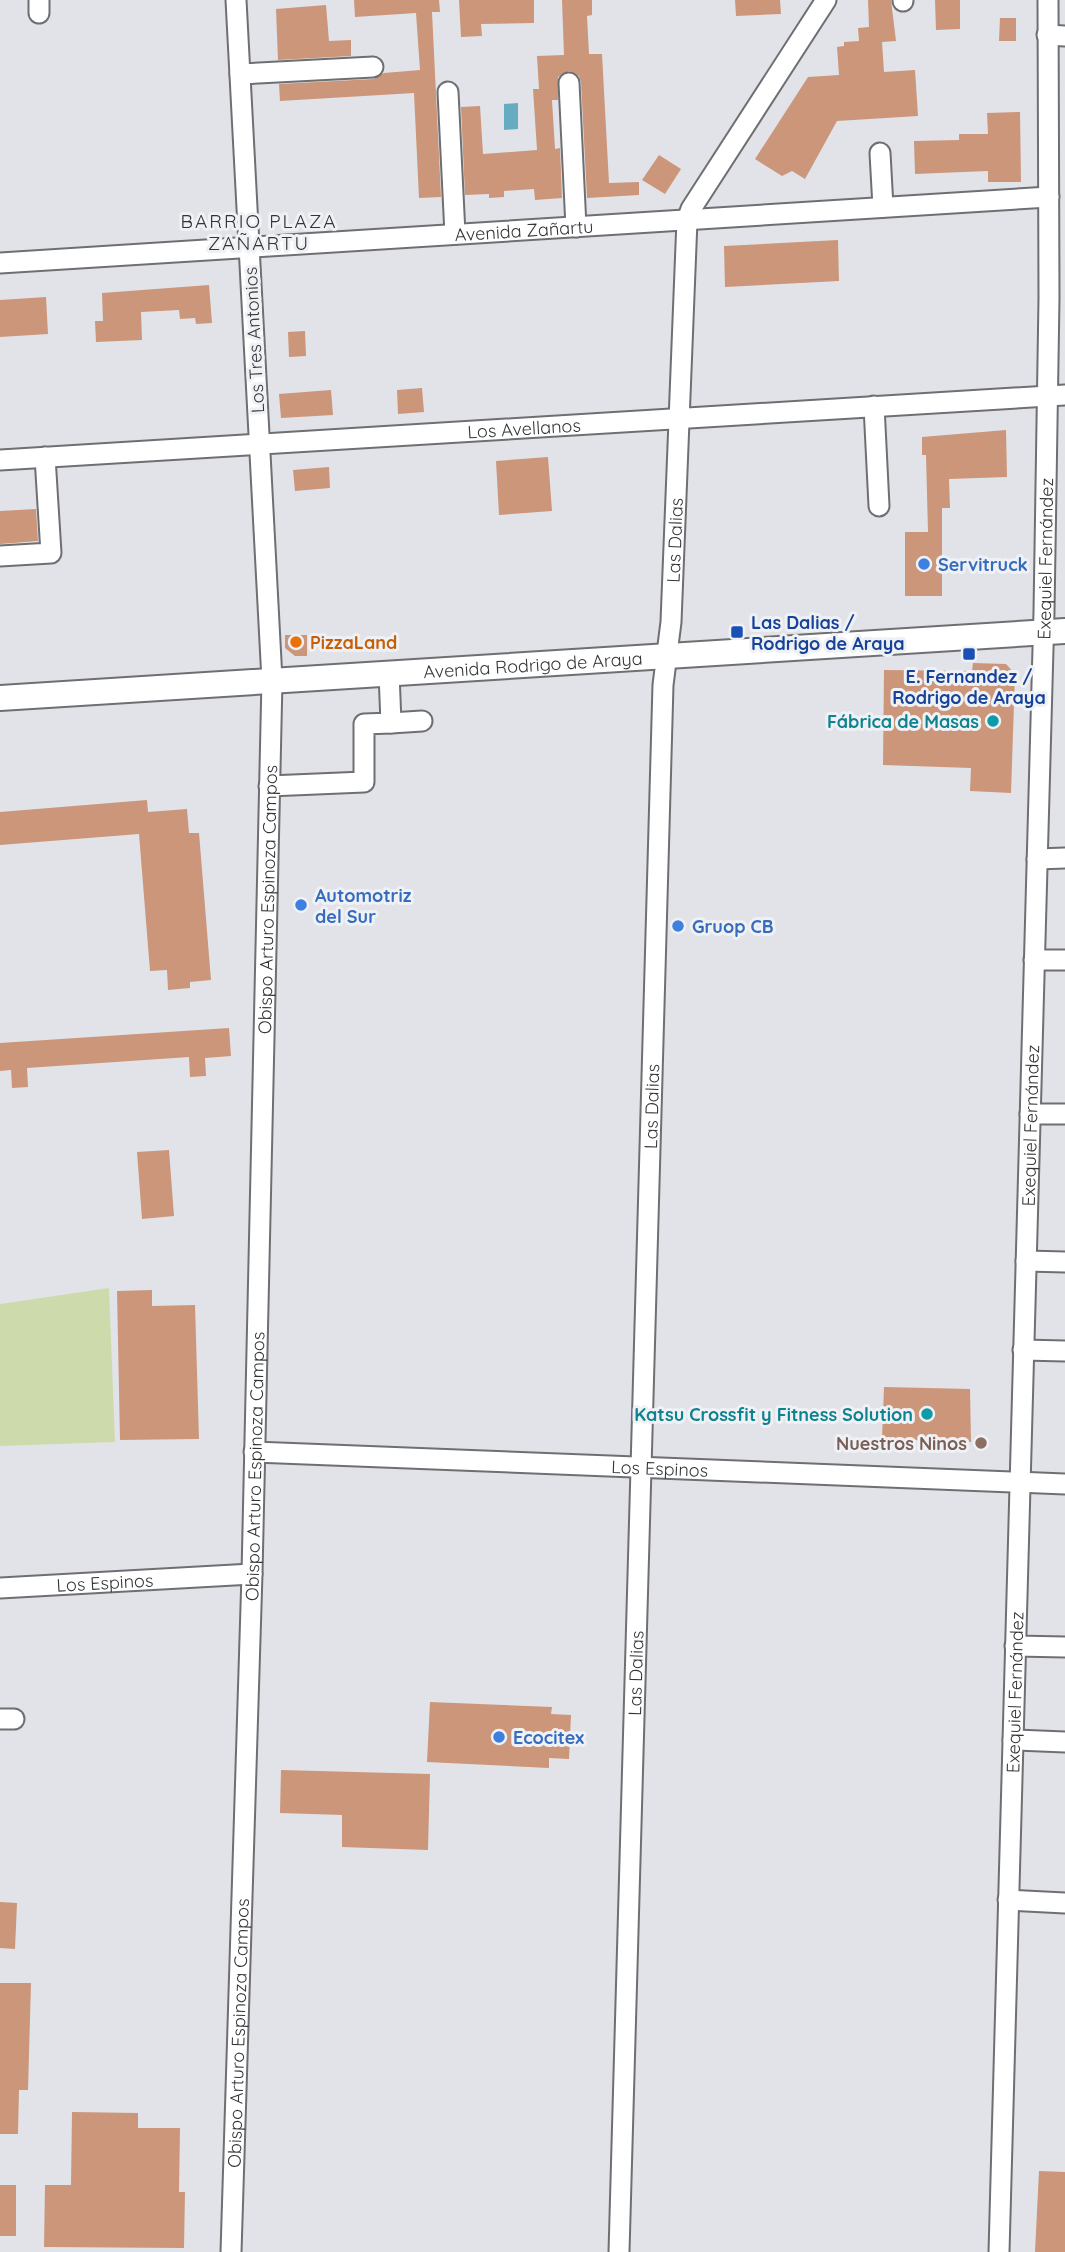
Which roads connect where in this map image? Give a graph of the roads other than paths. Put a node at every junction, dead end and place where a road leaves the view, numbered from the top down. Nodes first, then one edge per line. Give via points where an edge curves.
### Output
1 (236, 0) edge
2 (826, 0) edge
3 (1048, 0) edge
4 (1056, 36) edge
5 (373, 66) dead end
6 (240, 74) junction
7 (569, 83) dead end
8 (448, 92) dead end
9 (880, 153) dead end
10 (1049, 197) junction
11 (883, 207) junction
12 (687, 220) junction
13 (576, 227) junction
14 (454, 234) junction
15 (249, 247) junction
16 (0, 263) edge
17 (1057, 298) edge
18 (1056, 395) edge
19 (874, 406) junction
20 (679, 418) junction
21 (259, 443) junction
22 (45, 457) junction
23 (0, 460) edge
24 (879, 506) dead end
25 (0, 556) edge
26 (1054, 631) edge
27 (666, 657) junction
28 (389, 673) junction
29 (272, 680) junction
30 (0, 698) edge
31 (422, 722) dead end
32 (391, 723) junction
33 (269, 786) junction
34 (1037, 859) junction
35 (1065, 859) edge
36 (1034, 960) junction
37 (1065, 960) edge
38 (1030, 1114) junction
39 (1065, 1114) edge
40 (1026, 1261) junction
41 (1065, 1262) edge
42 (1023, 1350) junction
43 (1065, 1351) edge
44 (254, 1452) junction
45 (641, 1467) junction
46 (1020, 1482) junction
47 (1065, 1484) edge
48 (252, 1574) junction
49 (0, 1588) edge
50 (1015, 1646) junction
51 (1065, 1647) edge
52 (1013, 1740) junction
53 (1065, 1742) edge
54 (1008, 1900) junction
55 (1065, 1903) edge
56 (232, 2252) edge
57 (619, 2252) edge
58 (999, 2252) edge

1 - 6 street, Los Tres Antonios
2 - 12 street, Las Dalias
3 - 4 street, Exequiel Fernández
4 - 10 street, Exequiel Fernández
5 - 6 street
6 - 15 street, Los Tres Antonios
7 - 13 street
8 - 14 street
9 - 11 street
10 - 11 street, Avenida Zañartu
10 - 17 street, Exequiel Fernández
11 - 12 street, Avenida Zañartu
12 - 13 street, Avenida Zañartu
12 - 20 street, Las Dalias
13 - 14 street, Avenida Zañartu
14 - 15 street, Avenida Zañartu
15 - 16 street, Avenida Zañartu
15 - 21 street, Los Tres Antonios
17 - 18 street, Exequiel Fernández
18 - 19 street, Los Avellanos
18 - 26 street, Exequiel Fernández
19 - 20 street, Los Avellanos
19 - 24 street
20 - 21 street, Los Avellanos
20 - 27 street, Las Dalias
21 - 22 street, Los Avellanos
21 - 29 street, Los Tres Antonios
22 - 23 street, Los Avellanos
22 - 25 street via 51,553
26 - 27 main road, Avenida Rodrigo de Araya
26 - 34 street, Exequiel Fernández
27 - 28 main road, Avenida Rodrigo de Araya
27 - 45 street, Las Dalias
28 - 29 main road, Avenida Rodrigo de Araya
28 - 32 street
29 - 30 main road, Avenida Rodrigo de Araya
29 - 33 street, Obispo Arturo Espinoza Campos
31 - 32 street
32 - 33 street via 364,724 365,782
33 - 44 street, Obispo Arturo Espinoza Campos
34 - 35 street
34 - 36 street, Exequiel Fernández
36 - 37 street
36 - 38 street, Exequiel Fernández
38 - 39 street
38 - 40 street, Exequiel Fernández
40 - 41 street
40 - 42 street, Exequiel Fernández
42 - 43 street
42 - 46 street, Exequiel Fernández
44 - 45 street, Los Espinos
44 - 48 street, Obispo Arturo Espinoza Campos
45 - 46 street, Los Espinos
45 - 57 street, Las Dalias
46 - 47 street, Los Espinos
46 - 50 street, Exequiel Fernández
48 - 49 street, Los Espinos
48 - 56 street, Obispo Arturo Espinoza Campos
50 - 51 street
50 - 52 street, Exequiel Fernández
52 - 53 street
52 - 54 street, Exequiel Fernández
54 - 55 street
54 - 58 street, Exequiel Fernández

